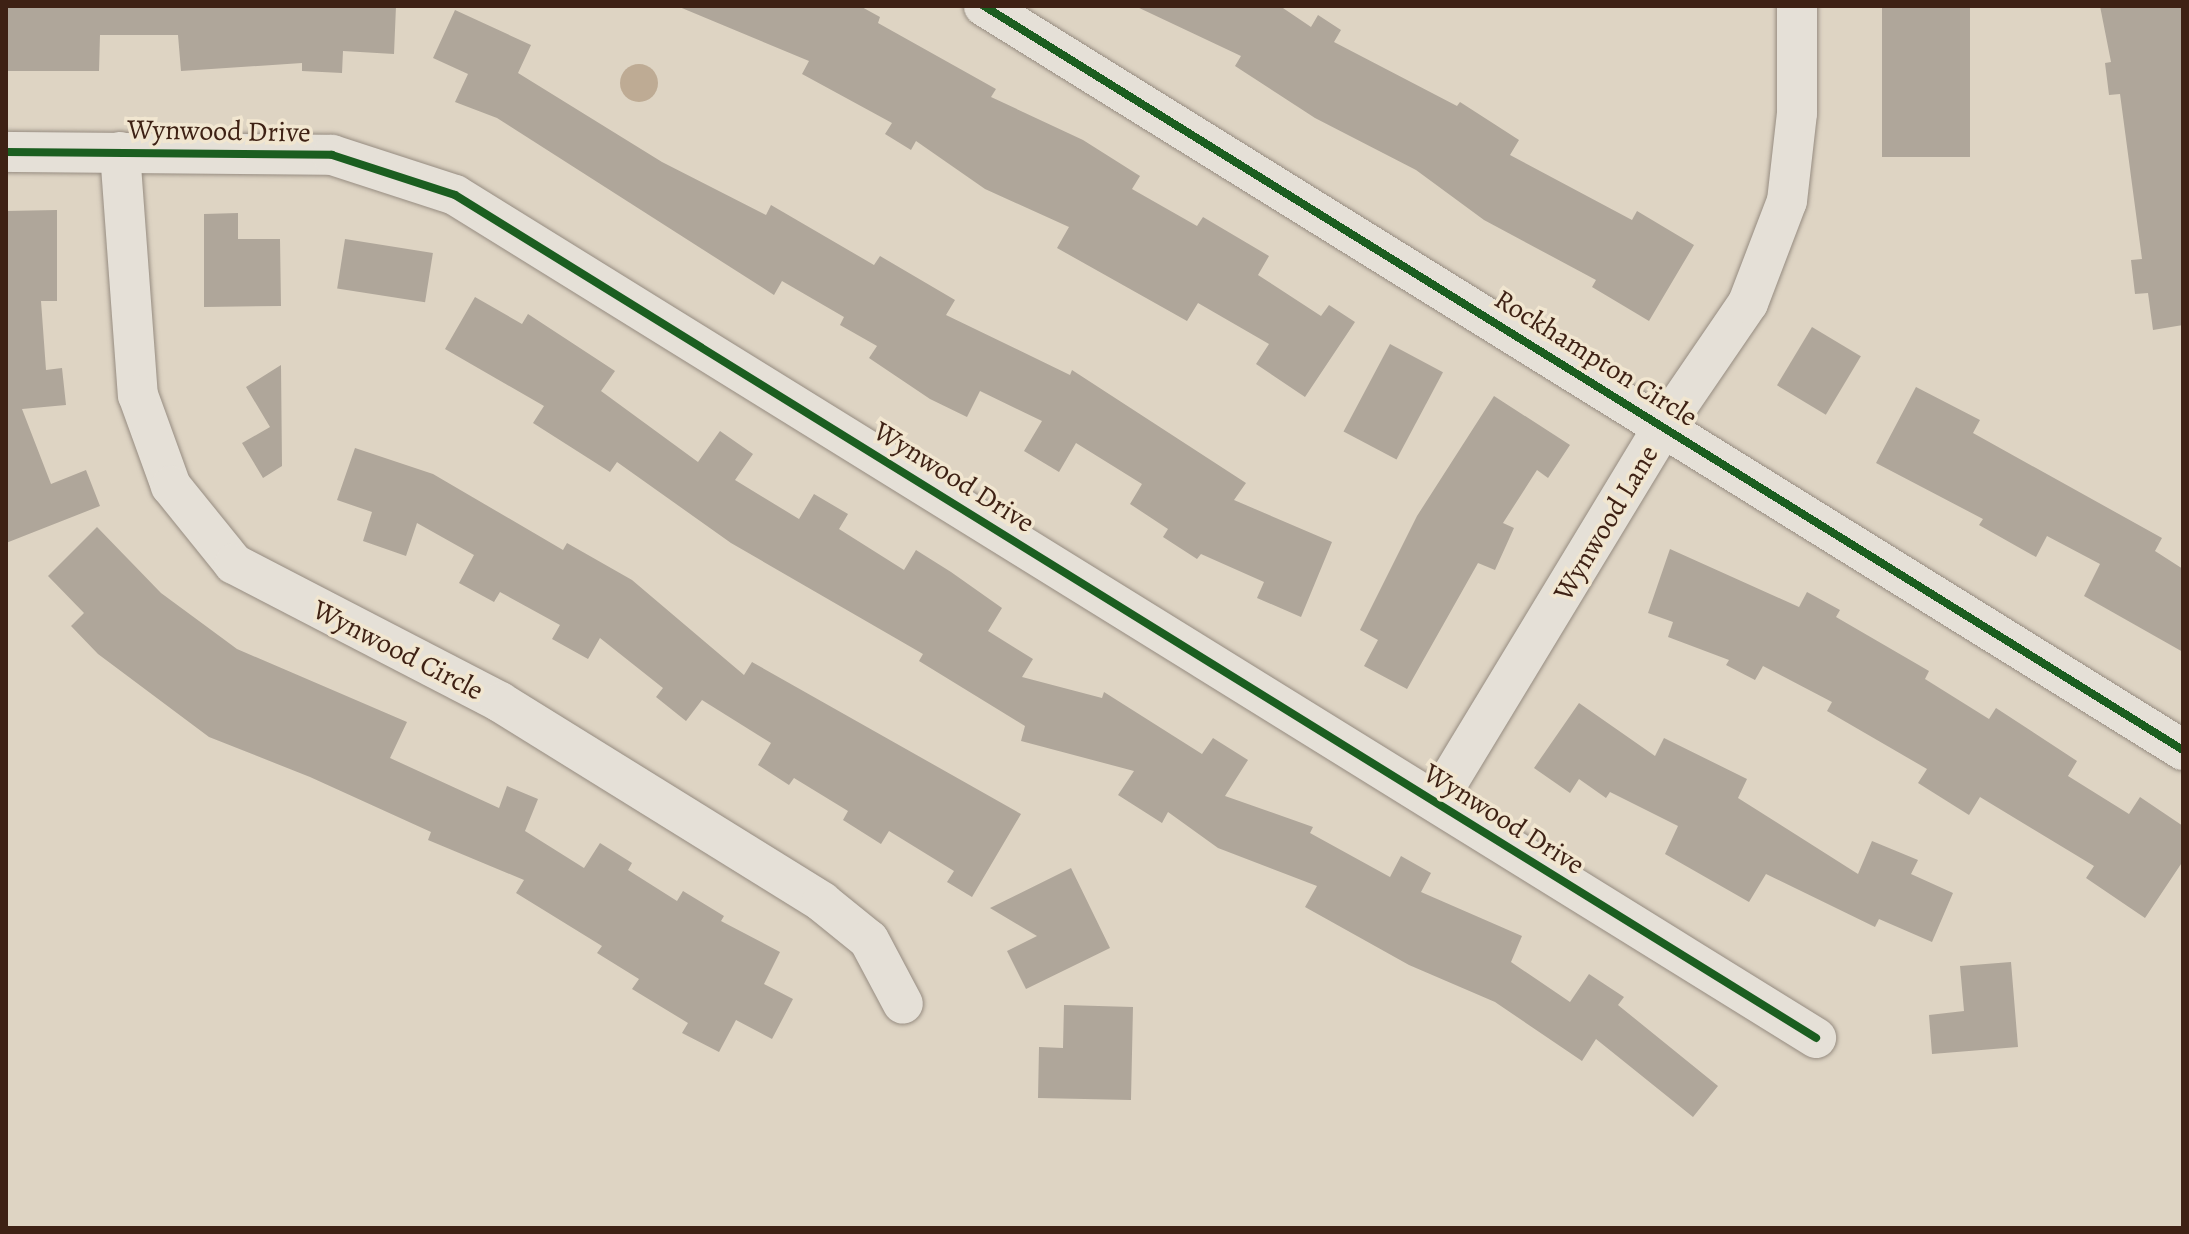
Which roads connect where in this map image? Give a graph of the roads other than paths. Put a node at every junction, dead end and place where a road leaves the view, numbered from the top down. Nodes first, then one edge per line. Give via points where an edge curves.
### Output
1 (984, 6) edge
2 (1797, 6) edge
3 (6, 152) edge
4 (120, 152) junction
5 (1664, 426) junction
6 (2183, 750) edge
7 (1436, 802) junction
8 (903, 1004) dead end
9 (1816, 1038) dead end

1 - 5 street, Rockhampton Circle
2 - 5 street, Wynwood Lane via 1794,162 1775,243 1715,359
3 - 4 street, Wynwood Drive
4 - 7 street, Wynwood Drive via 332,155 455,195
4 - 8 street, Wynwood Circle via 138,395 171,486 234,564 500,702 822,902 869,940
5 - 6 street, Rockhampton Circle
5 - 7 street, Wynwood Lane
7 - 9 street, Wynwood Drive

